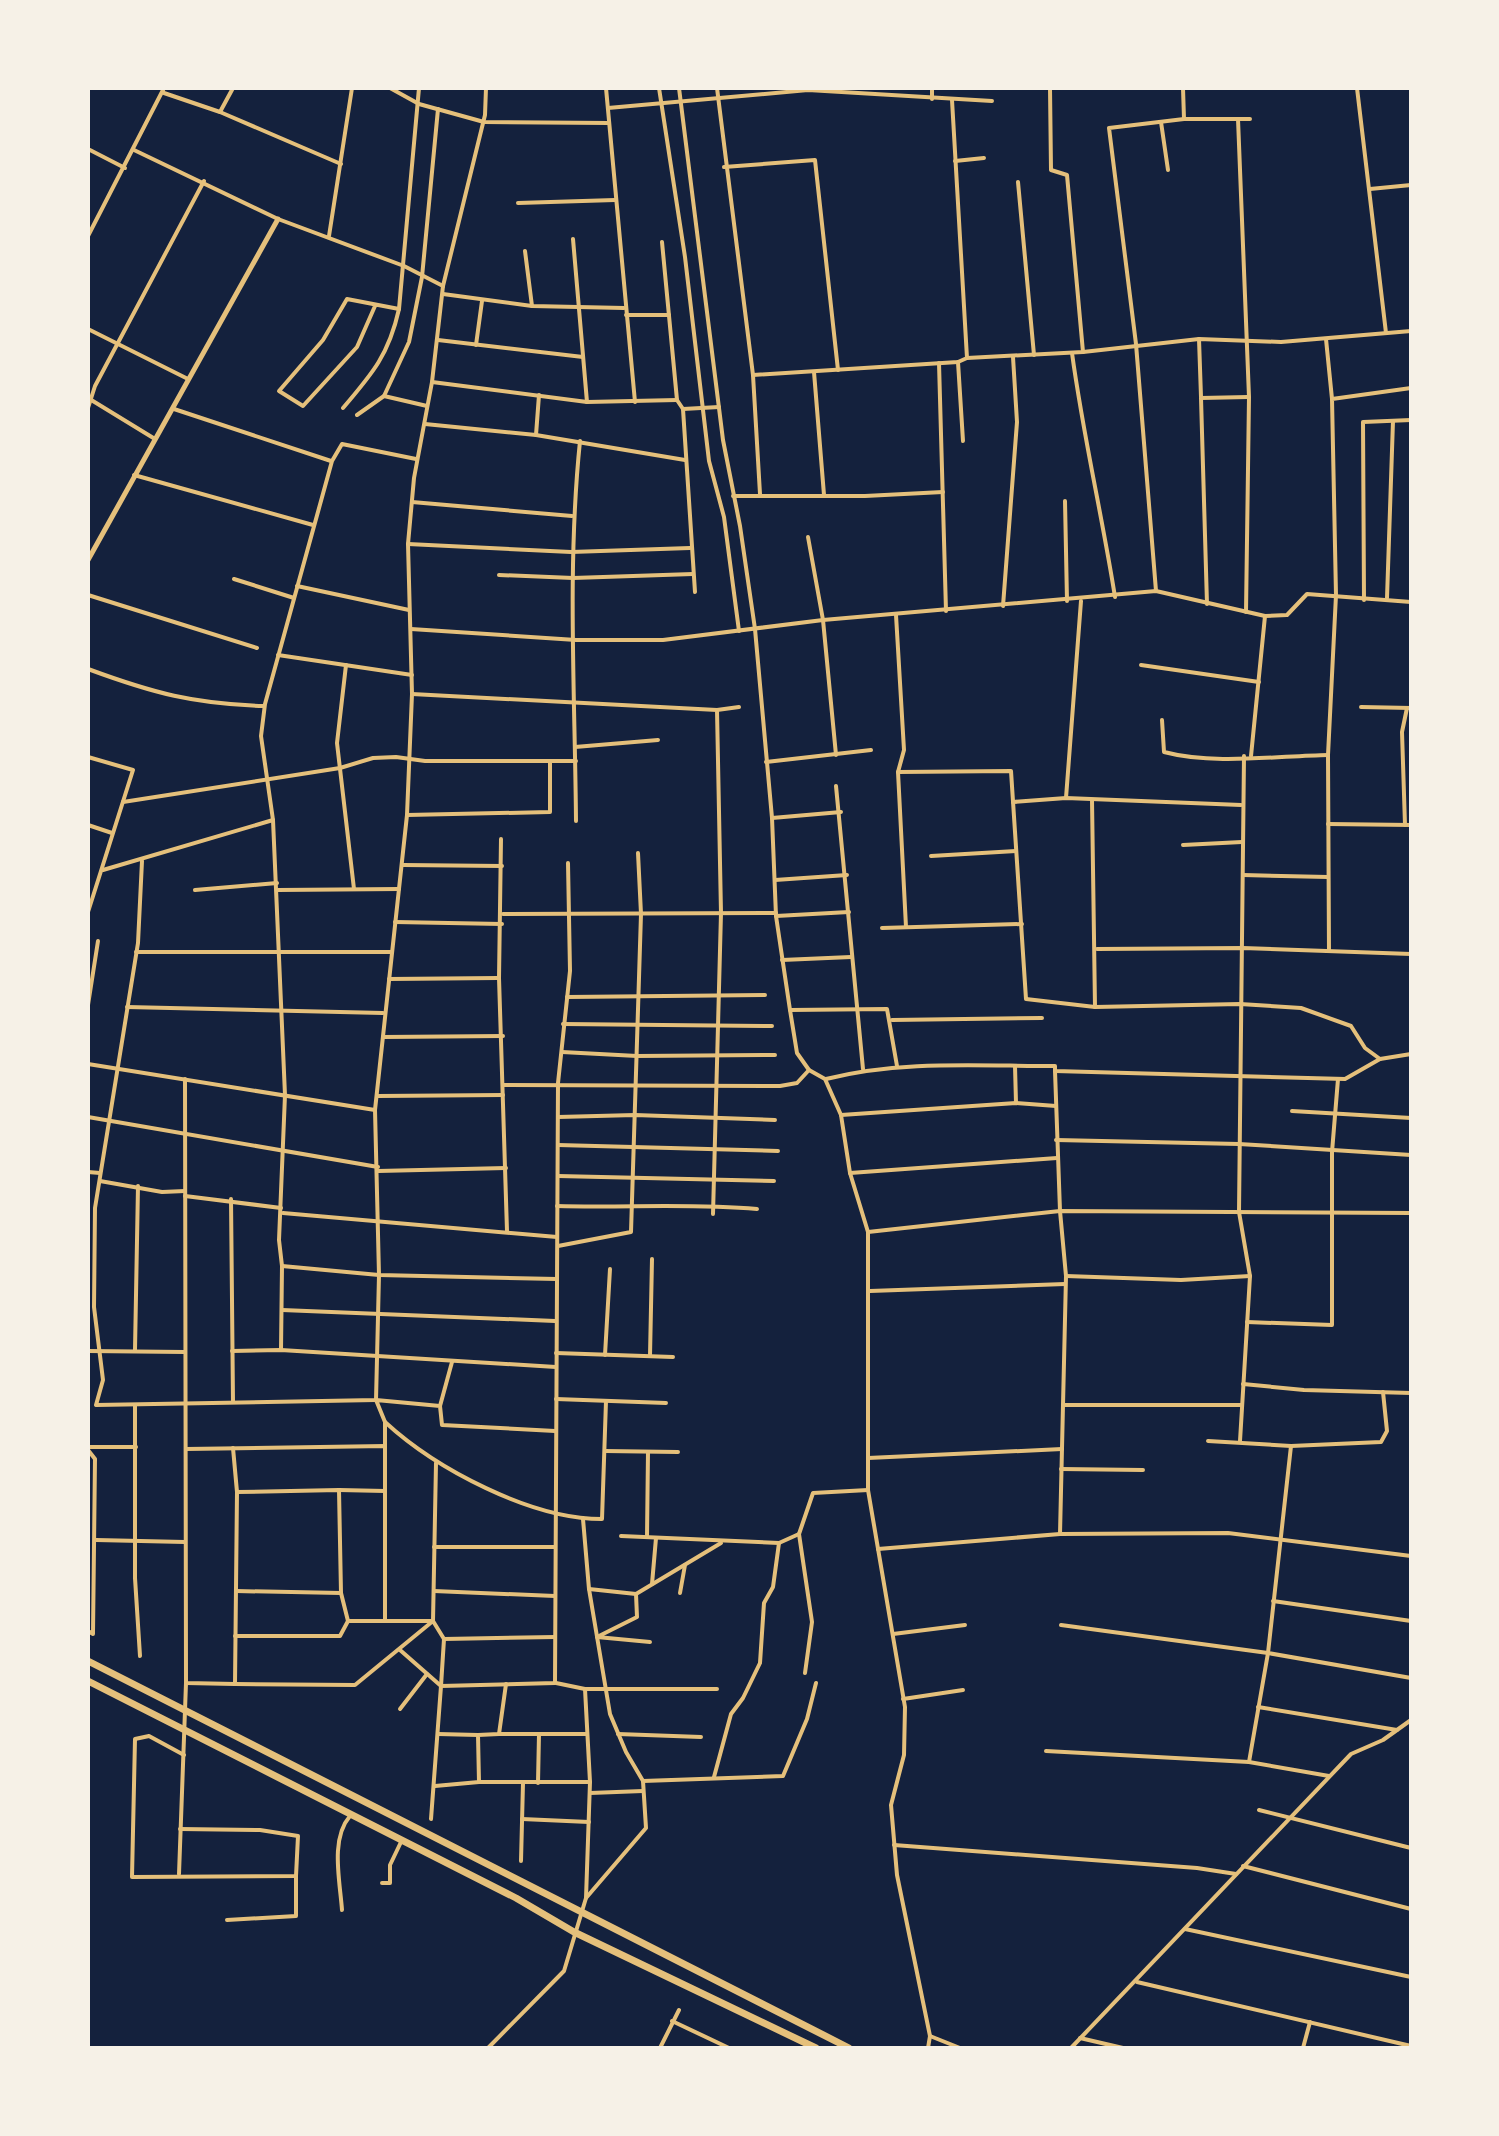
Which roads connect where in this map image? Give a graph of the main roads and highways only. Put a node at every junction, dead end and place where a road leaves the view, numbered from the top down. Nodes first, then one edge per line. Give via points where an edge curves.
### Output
1 (88, 1661) edge
2 (88, 1681) edge
3 (816, 2048) edge
4 (849, 2048) edge

1 - 4 highway
2 - 3 highway via 574,1932

